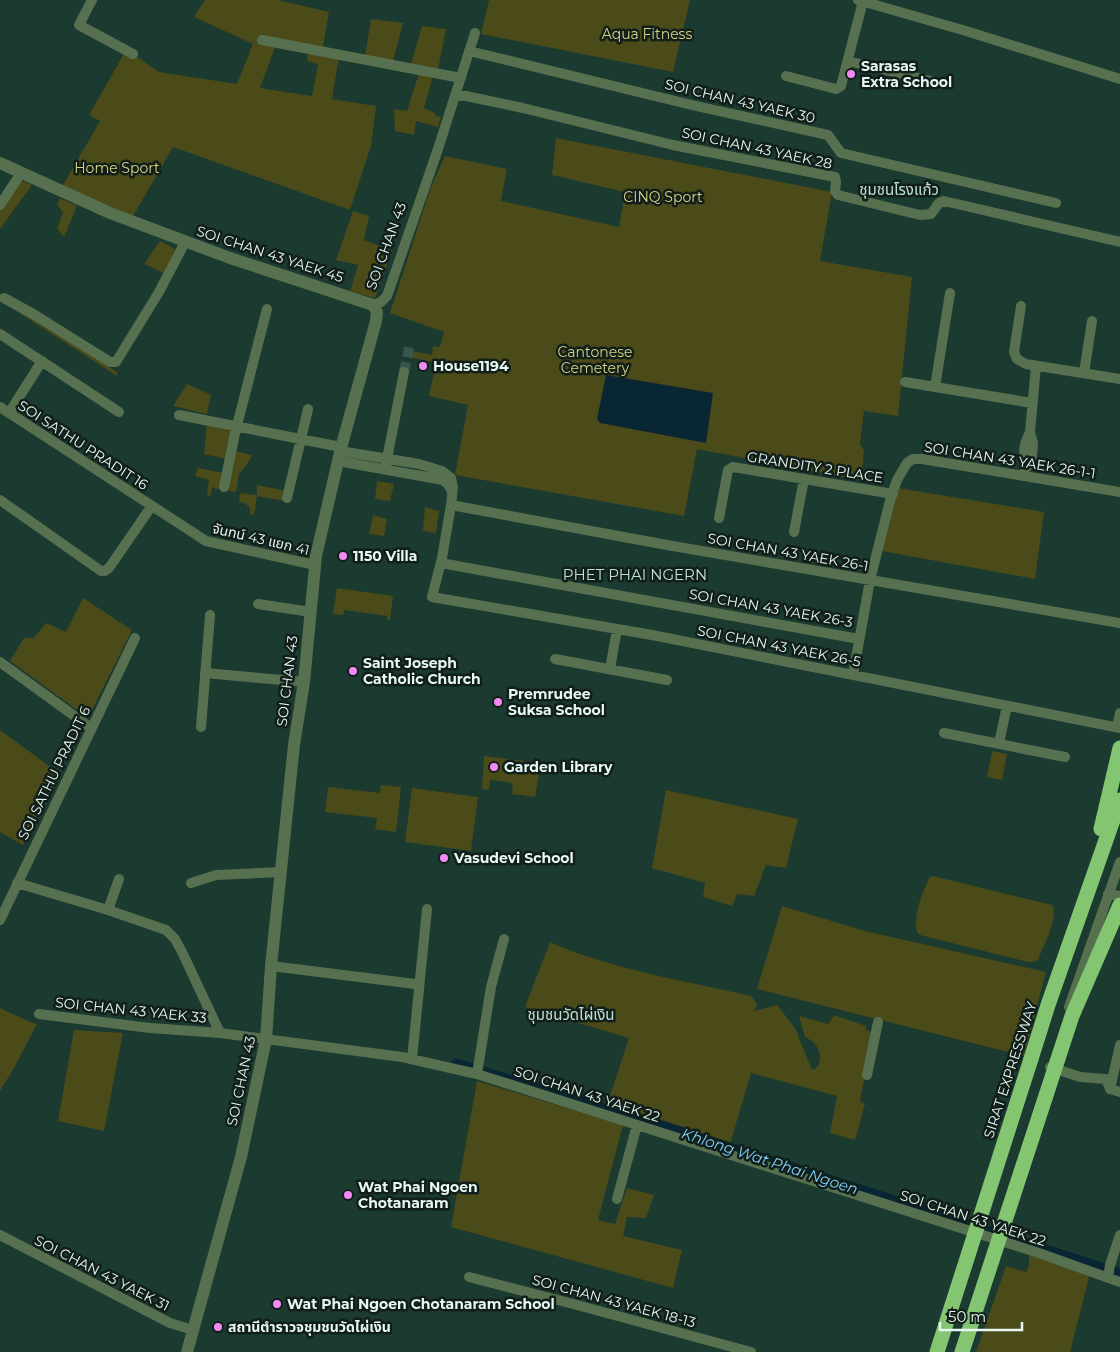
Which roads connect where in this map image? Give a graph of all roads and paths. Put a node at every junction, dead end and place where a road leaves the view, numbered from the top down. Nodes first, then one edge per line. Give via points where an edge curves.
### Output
1 (92, 0) edge
2 (860, 1) edge
3 (475, 33) dead end
4 (262, 40) dead end
5 (469, 51) junction
6 (133, 54) dead end
7 (848, 61) junction
8 (786, 76) dead end
9 (461, 78) junction
10 (1120, 78) edge
11 (943, 84) dead end
12 (455, 96) junction
13 (0, 163) edge
14 (21, 173) junction
15 (1056, 202) dead end
16 (0, 205) edge
17 (185, 242) junction
18 (1120, 242) edge
19 (950, 293) dead end
20 (4, 298) dead end
21 (373, 305) junction
22 (1022, 306) dead end
23 (267, 309) dead end
24 (1092, 321) dead end
25 (0, 334) edge
26 (42, 361) junction
27 (1036, 366) junction
28 (404, 372) tunnel mouth
29 (1084, 373) junction
30 (1120, 379) edge
31 (905, 382) dead end
32 (935, 387) junction
33 (1032, 403) junction
34 (308, 409) dead end
35 (4, 410) edge
36 (119, 412) dead end
37 (180, 415) dead end
38 (237, 426) junction
39 (302, 439) junction
40 (340, 453) junction
41 (386, 463) junction
42 (1025, 472) junction
43 (804, 479) junction
44 (224, 487) dead end
45 (1120, 492) edge
46 (893, 494) junction
47 (287, 498) dead end
48 (0, 500) edge
49 (452, 500) junction
50 (151, 507) junction
51 (719, 518) dead end
52 (794, 532) dead end
53 (441, 563) junction
54 (315, 565) junction
55 (870, 580) junction
56 (258, 604) dead end
57 (310, 612) junction
58 (210, 615) dead end
59 (1120, 623) edge
60 (617, 629) junction
61 (135, 638) dead end
62 (859, 639) junction
63 (555, 659) dead end
64 (0, 662) edge
65 (610, 670) junction
66 (206, 673) junction
67 (852, 675) junction
68 (666, 680) dead end
69 (304, 682) junction
70 (1007, 706) junction
71 (1120, 713) edge
72 (201, 726) dead end
73 (1118, 727) edge
74 (91, 728) junction
75 (944, 733) dead end
76 (999, 743) junction
77 (1120, 748) edge
78 (1065, 757) dead end
79 (1120, 800) edge
80 (1120, 862) edge
81 (281, 872) junction
82 (119, 879) dead end
83 (17, 883) junction
84 (191, 883) dead end
85 (1108, 894) junction
86 (1120, 896) edge
87 (1084, 904) junction
88 (1120, 905) edge
89 (427, 909) dead end
90 (108, 910) junction
91 (0, 920) edge
92 (504, 939) dead end
93 (271, 966) junction
94 (415, 984) dead end
95 (39, 1014) dead end
96 (878, 1022) dead end
97 (220, 1033) junction
98 (266, 1039) junction
99 (1120, 1045) edge
100 (412, 1059) junction
101 (478, 1071) junction
102 (867, 1075) dead end
103 (1115, 1090) edge
104 (637, 1125) junction
105 (617, 1199) dead end
106 (0, 1235) edge
107 (1120, 1235) edge
108 (469, 1277) dead end
109 (1108, 1278) junction
110 (1120, 1282) edge
111 (193, 1330) junction
112 (187, 1352) edge
113 (751, 1352) edge
114 (937, 1352) edge
115 (962, 1352) edge

1 - 6 street via 78,26
2 - 7 street
2 - 10 street
3 - 5 street, SOI CHAN 43
4 - 9 street
5 - 9 street, SOI CHAN 43
5 - 15 street, SOI CHAN 43 YAEK 30 via 828,135 841,153
7 - 8 street via 841,86 836,89
7 - 11 street
9 - 12 street, SOI CHAN 43
12 - 18 street, SOI CHAN 43 YAEK 28 via 523,108 674,145 825,174 835,177 838,195 920,215 931,214 944,201
12 - 21 street, SOI CHAN 43 via 387,296
13 - 14 street, SOI CHAN 43 YAEK 45
14 - 16 street
14 - 17 street, SOI CHAN 43 YAEK 45
17 - 20 street via 116,362 110,362
17 - 21 street, SOI CHAN 43 YAEK 45
19 - 32 street
21 - 40 street, SOI CHAN 43 via 377,312 376,322
22 - 27 street via 1014,352 1017,360
23 - 38 street
24 - 29 street
25 - 26 street
26 - 35 street
26 - 36 street
27 - 29 street
27 - 33 street
28 - 41 street
29 - 30 street
31 - 32 street
32 - 33 street
33 - 42 street via 1030,432 1023,455
34 - 39 street
35 - 50 street, SOI SATHU PRADIT 16
37 - 38 street
38 - 39 street
38 - 44 street
39 - 40 street
39 - 47 street
40 - 41 street
40 - 54 street, SOI CHAN 43
41 - 49 street via 443,480 448,484
42 - 45 street, SOI CHAN 43 YAEK 26-1-1
42 - 46 street, SOI CHAN 43 YAEK 26-1-1 via 912,459 903,468
43 - 46 street, GRANDITY 2 PLACE
43 - 51 street, GRANDITY 2 PLACE via 733,467 728,470
43 - 52 street
46 - 55 street, SOI CHAN 43 YAEK 26-1-1
48 - 50 street via 105,571
49 - 53 street
49 - 55 street, SOI CHAN 43 YAEK 26-1
50 - 54 street, จันทน์ 43 แยก 41 via 206,541
53 - 60 street, SOI CHAN 43 YAEK 26-5 via 432,597
53 - 62 street, SOI CHAN 43 YAEK 26-3
54 - 57 street, SOI CHAN 43
55 - 59 street, SOI CHAN 43 YAEK 26-1
55 - 62 street, SOI CHAN 43 YAEK 26-1-1
56 - 57 street
57 - 69 street, SOI CHAN 43
58 - 66 street
60 - 65 street
60 - 67 street, SOI CHAN 43 YAEK 26-5
61 - 74 street, SOI SATHU PRADIT 6
62 - 67 street, SOI CHAN 43 YAEK 26-1-1
63 - 65 street
64 - 74 street
65 - 68 street
66 - 69 street
66 - 72 street
67 - 70 street, SOI CHAN 43 YAEK 26-5
69 - 81 street, SOI CHAN 43
70 - 73 street, SOI CHAN 43 YAEK 26-5
70 - 76 street
71 - 73 street
74 - 83 street, SOI SATHU PRADIT 6
75 - 76 street
76 - 78 street
77 - 87 highway
79 - 87 highway, SIRAT EXPRESSWAY
80 - 85 street
81 - 84 street via 216,875
81 - 93 street, SOI CHAN 43
82 - 90 street
83 - 90 street, SOI CHAN 43 YAEK 33
83 - 91 street, SOI SATHU PRADIT 6
85 - 86 street
85 - 103 street via 1048,1066 1080,1077 1106,1079
87 - 114 highway, SIRAT EXPRESSWAY, bridge via 1048,1005
88 - 115 highway, bridge via 1072,1016
89 - 100 street
90 - 97 street, SOI CHAN 43 YAEK 33 via 166,930 174,939
92 - 101 street via 491,987
93 - 94 street
93 - 98 street, SOI CHAN 43
95 - 97 street, SOI CHAN 43 YAEK 33
96 - 102 street
97 - 98 street, SOI CHAN 43 YAEK 33
98 - 100 street, SOI CHAN 43 YAEK 22
98 - 111 street, SOI CHAN 43 via 241,1157
99 - 103 street
100 - 101 street, SOI CHAN 43 YAEK 22
101 - 104 street, SOI CHAN 43 YAEK 22
104 - 105 street
104 - 109 street, SOI CHAN 43 YAEK 22
106 - 111 street, SOI CHAN 43 YAEK 31 via 170,1323
107 - 109 street
108 - 113 street, SOI CHAN 43 YAEK 18-13
109 - 110 street, SOI CHAN 43 YAEK 22
111 - 112 street, SOI CHAN 43

